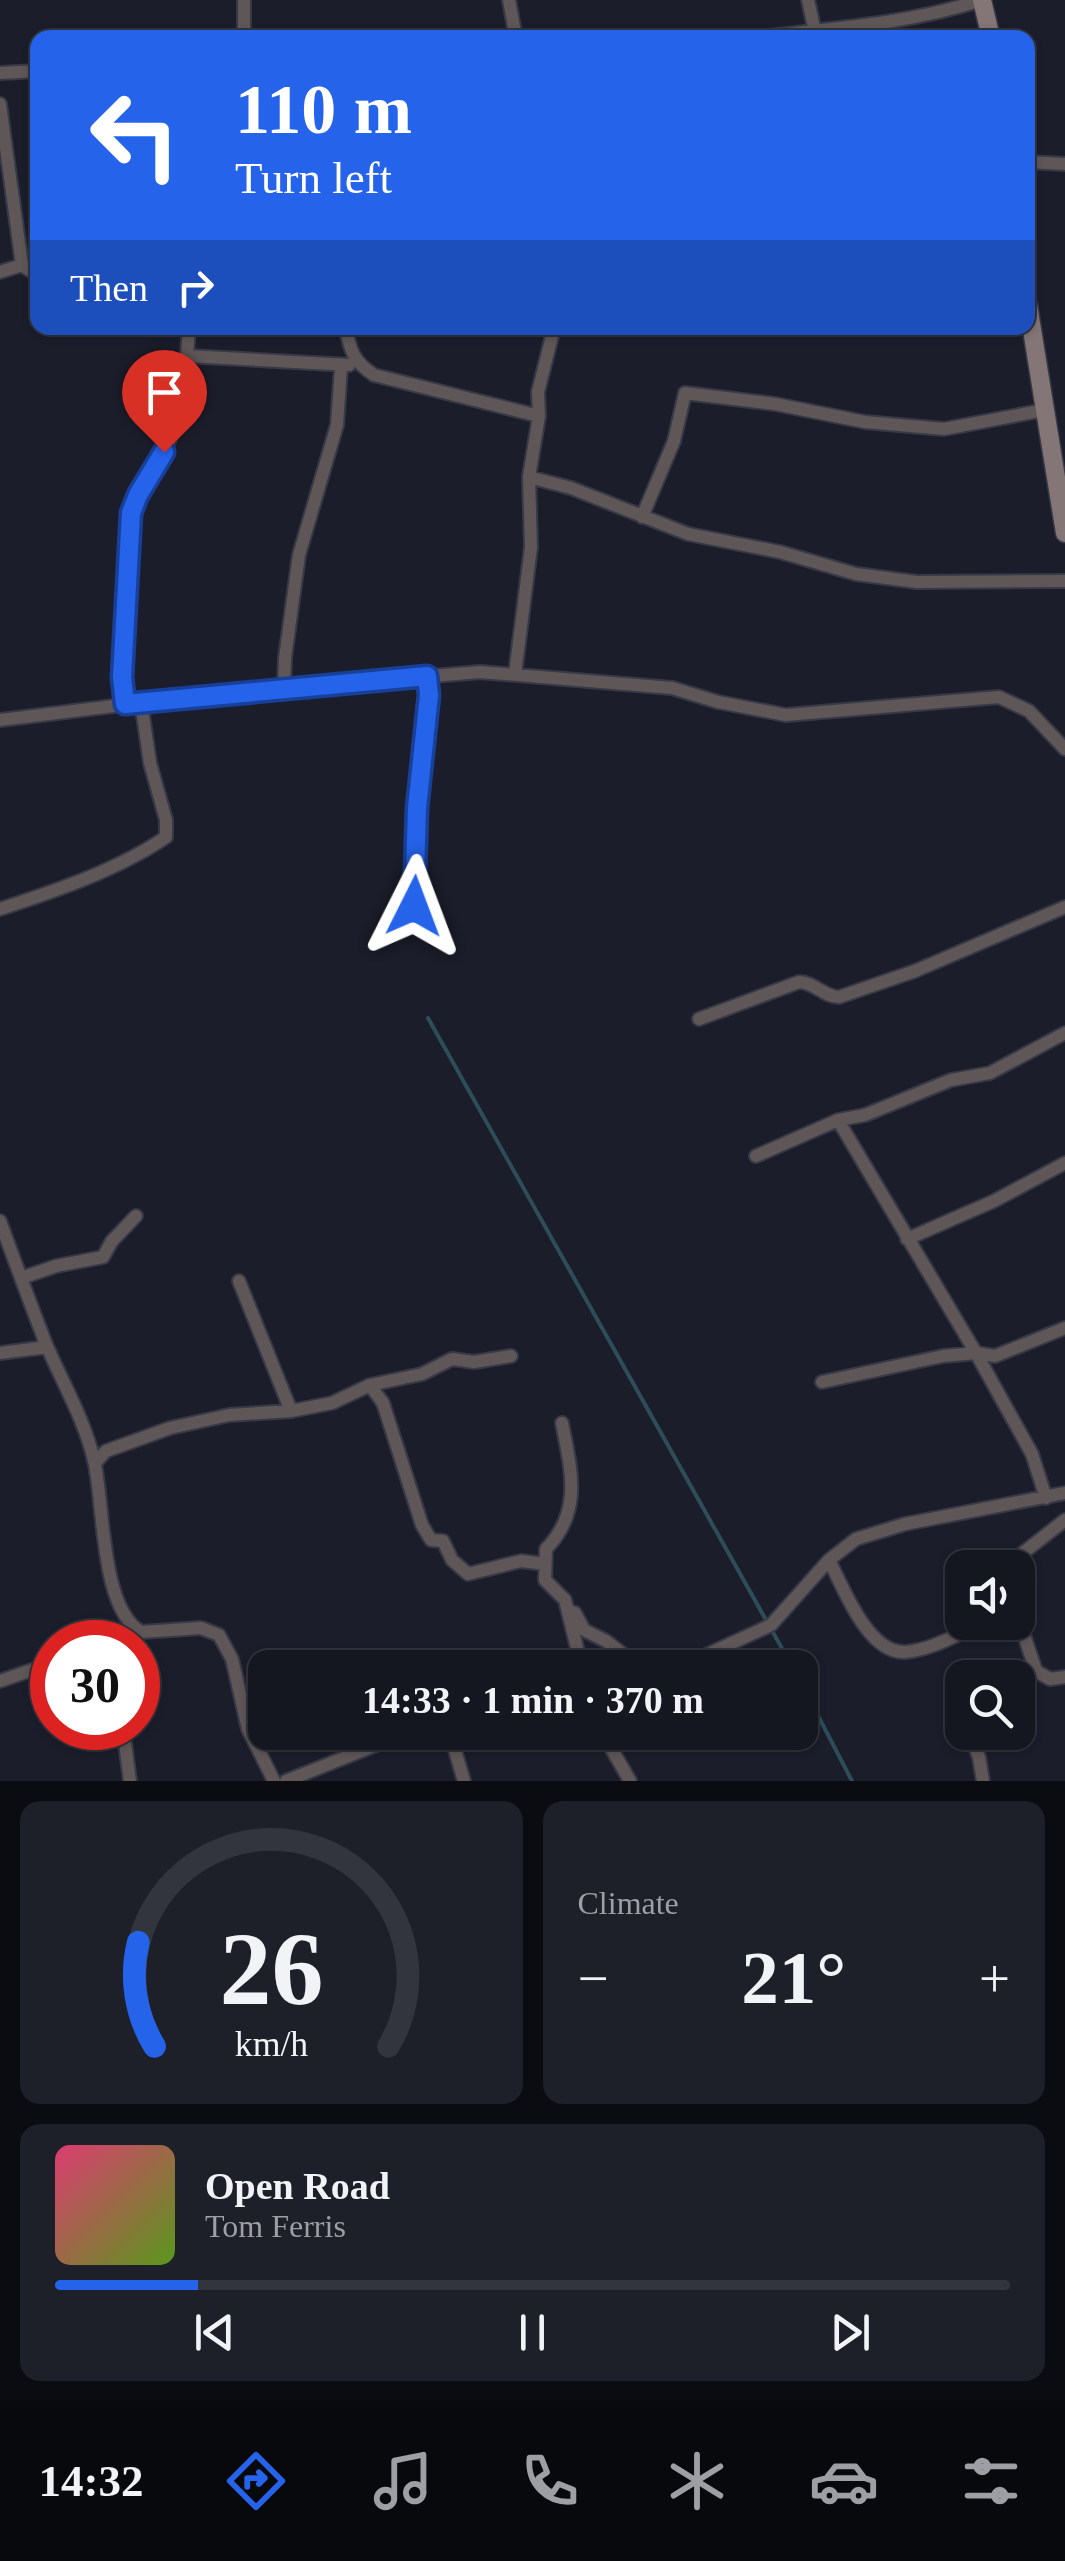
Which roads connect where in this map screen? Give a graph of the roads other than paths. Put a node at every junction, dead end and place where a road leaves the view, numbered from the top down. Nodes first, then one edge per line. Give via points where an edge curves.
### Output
1 (244, 0) edge
2 (509, 0) edge
3 (808, 0) edge
4 (982, 0) edge
5 (244, 30) edge
6 (515, 30) edge
7 (815, 30) edge
8 (830, 30) edge
9 (989, 30) edge
10 (30, 71) edge
11 (0, 73) edge
12 (0, 104) edge
13 (1035, 162) edge
14 (1065, 164) edge
15 (22, 264) junction
16 (30, 270) edge
17 (0, 272) edge
18 (188, 335) edge
19 (347, 335) edge
20 (552, 335) edge
21 (1033, 335) edge
22 (187, 356) junction
23 (356, 364) junction
24 (341, 367) junction
25 (1045, 410) junction
26 (539, 416) junction
27 (1058, 452) edge
28 (529, 477) junction
29 (642, 518) junction
30 (1065, 533) edge
31 (1065, 581) edge
32 (515, 674) junction
33 (427, 676) junction
34 (284, 688) junction
35 (141, 702) junction
36 (125, 704) junction
37 (0, 720) edge
38 (1065, 749) edge
39 (414, 906) dead end
40 (1065, 906) edge
41 (0, 909) edge
42 (699, 1019) dead end
43 (1065, 1033) edge
44 (838, 1120) junction
45 (756, 1156) dead end
46 (1065, 1163) edge
47 (136, 1216) dead end
48 (0, 1221) edge
49 (907, 1240) junction
50 (22, 1278) junction
51 (239, 1281) dead end
52 (1065, 1328) edge
53 (48, 1347) junction
54 (0, 1353) edge
55 (976, 1353) junction
56 (511, 1356) dead end
57 (822, 1382) dead end
58 (370, 1385) junction
59 (291, 1410) junction
60 (562, 1423) dead end
61 (95, 1463) junction
62 (1059, 1498) edge
63 (1065, 1520) edge
64 (1027, 1550) edge
65 (829, 1560) junction
66 (545, 1564) junction
67 (568, 1610) junction
68 (126, 1620) edge
69 (160, 1631) edge
70 (945, 1639) edge
71 (1026, 1640) edge
72 (578, 1650) edge
73 (618, 1650) edge
74 (717, 1650) edge
75 (30, 1671) edge
76 (1036, 1672) joint
77 (1065, 1677) edge
78 (0, 1681) edge
79 (126, 1750) edge
80 (364, 1750) edge
81 (455, 1750) edge
82 (612, 1750) edge
83 (976, 1750) edge
84 (130, 1781) edge
85 (274, 1781) edge
86 (286, 1781) edge
87 (464, 1781) edge
88 (630, 1781) edge
89 (982, 1781) edge

1 - 5 street
2 - 6 street
3 - 7 street
4 - 8 street via 932,16
4 - 9 street
10 - 11 street
12 - 15 street
13 - 14 street
15 - 16 street
15 - 17 street
18 - 22 street
19 - 23 street
20 - 26 street
21 - 25 street
22 - 24 street
22 - 36 street via 182,404 131,513
23 - 24 street
23 - 26 street via 374,375
24 - 34 street via 337,425 299,555
25 - 27 street
25 - 29 street via 944,429 685,393 674,441
26 - 28 street
27 - 30 street
28 - 29 street
28 - 32 street via 531,547
29 - 31 street via 856,574 918,582
32 - 33 street
32 - 38 street via 672,688 786,715 999,697 1029,710
33 - 34 street
33 - 39 street
34 - 35 street
35 - 36 street
35 - 41 street via 166,837
36 - 37 street
40 - 42 street via 839,997 798,982
43 - 44 street via 990,1073
44 - 45 street
44 - 49 street
46 - 49 street
47 - 50 street via 103,1257
48 - 50 street
49 - 55 street
50 - 53 street
51 - 59 street
52 - 55 street via 994,1356
53 - 54 street
53 - 61 street
55 - 57 street
55 - 62 street
56 - 58 street via 452,1359 422,1374
58 - 59 street via 332,1403
58 - 66 street via 430,1540 444,1541 468,1574 521,1562
59 - 61 street via 170,1428 106,1451
60 - 66 street via 570,1511 546,1549
61 - 68 street via 108,1558
62 - 65 street via 878,1531
63 - 64 street
65 - 70 street via 876,1639 905,1652
65 - 74 street via 771,1625
66 - 67 street via 545,1580
67 - 72 street
67 - 73 street via 584,1630
69 - 85 street via 201,1628 219,1635 232,1660 248,1729
71 - 76 street
75 - 78 street
76 - 77 street
79 - 84 street
80 - 86 street
81 - 87 street
82 - 88 street
83 - 89 street

